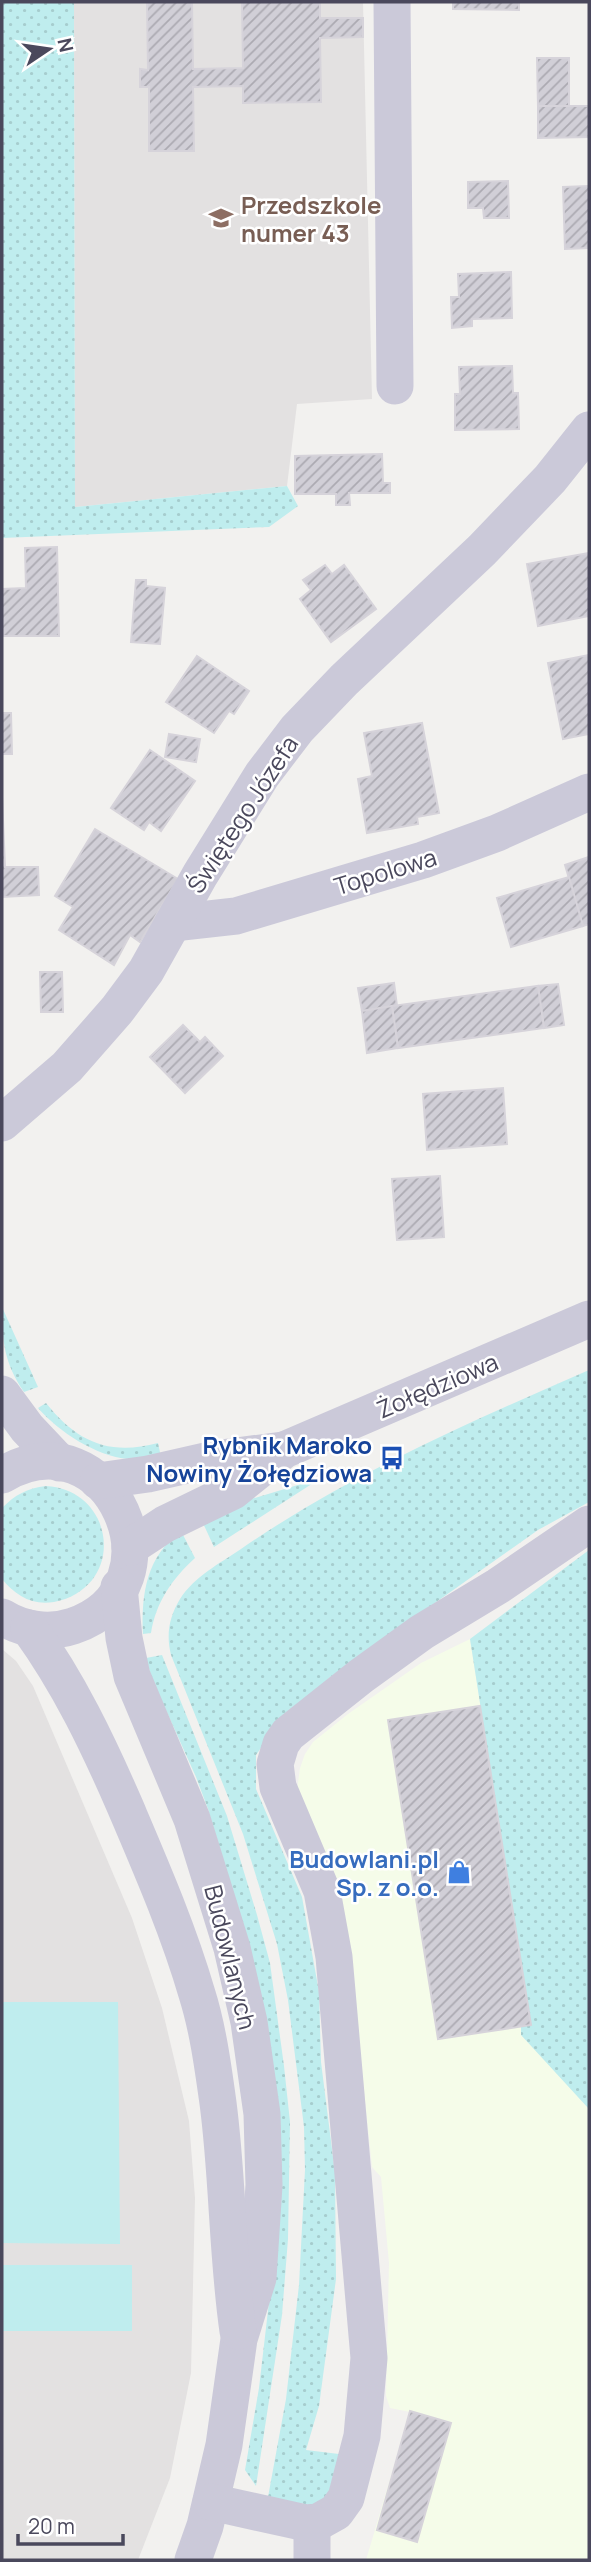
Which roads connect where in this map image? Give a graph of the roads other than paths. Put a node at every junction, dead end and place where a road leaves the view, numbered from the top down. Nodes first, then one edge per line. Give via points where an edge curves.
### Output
1 (393, 2) edge
2 (395, 386) dead end
3 (589, 430) edge
4 (589, 792) edge
5 (173, 923) junction
6 (2, 1123) edge
7 (589, 1319) edge
8 (2, 1394) edge
9 (284, 1450) junction
10 (60, 1463) junction
11 (2, 1475) edge
12 (98, 1481) junction
13 (589, 1524) edge
14 (130, 1547) junction
15 (119, 1587) junction
16 (15, 1623) edge
17 (239, 2339) junction
18 (211, 2502) junction
19 (312, 2523) junction
20 (193, 2560) edge
21 (312, 2560) edge

1 - 2 street
3 - 5 street, Świętego Józefa via 550,479 490,541 297,729 262,775
4 - 5 street, Topolowa via 423,860 236,916
5 - 6 street, Świętego Józefa via 146,971 92,1041
7 - 9 street, Żołędziowa
8 - 10 street
9 - 12 street, Żołędziowa
9 - 14 street, Żołędziowa via 233,1491
10 - 11 street via 27,1464
10 - 12 street
12 - 14 street via 122,1510
13 - 19 street via 370,1669 288,1734 277,1752 278,1787 314,1869 330,1936 369,2358 362,2436 346,2498 337,2512
14 - 15 street
15 - 16 street via 106,1606 65,1628
15 - 17 street, Budowlanych via 132,1676 197,1835 241,1983 258,2076 264,2159 258,2278
16 - 17 street, Budowlanych via 65,1683 118,1790 198,1994 218,2103
17 - 18 street, Budowlanych
18 - 19 street
18 - 20 street, Budowlanych
19 - 21 street

